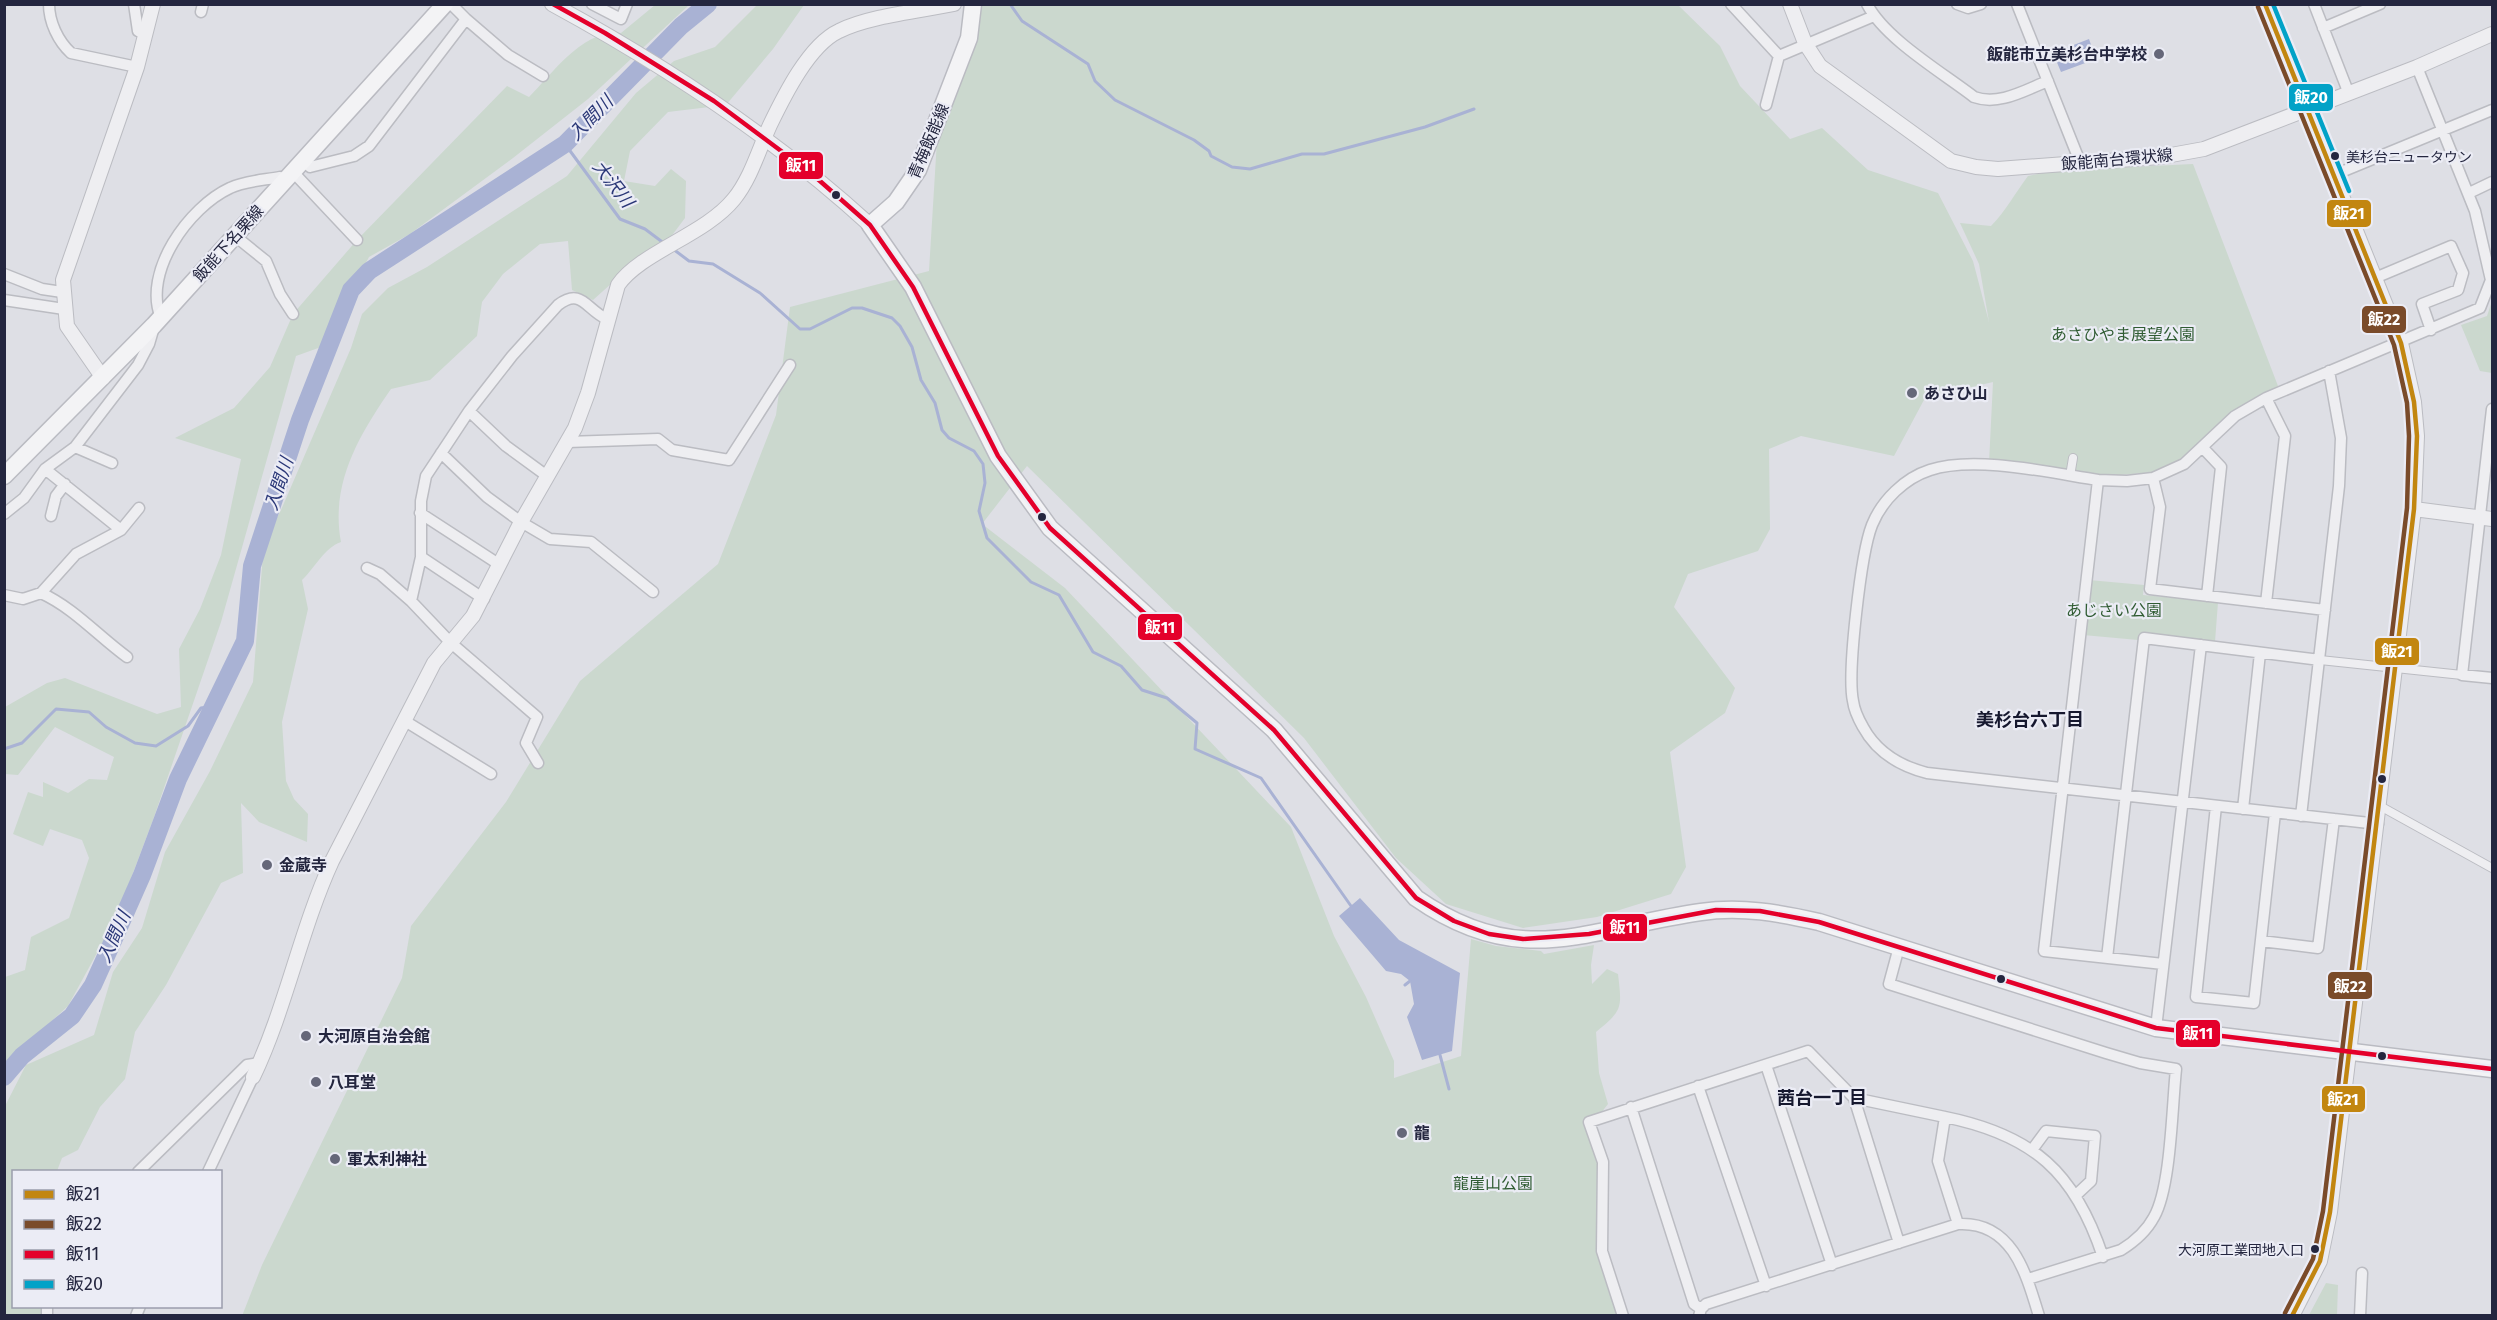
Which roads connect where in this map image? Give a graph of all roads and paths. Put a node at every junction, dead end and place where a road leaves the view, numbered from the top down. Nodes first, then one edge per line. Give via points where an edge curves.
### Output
1 (49, 4) edge
2 (134, 4) edge
3 (153, 4) edge
4 (552, 4) edge
5 (592, 4) edge
6 (627, 4) edge
7 (954, 4) edge
8 (974, 4) edge
9 (1731, 4) edge
10 (1790, 4) edge
11 (1867, 4) edge
12 (1957, 4) edge
13 (1981, 4) edge
14 (2017, 4) edge
15 (2265, 4) edge
16 (2314, 4) edge
17 (2380, 4) edge
18 (441, 6) edge
19 (1874, 16) junction
20 (466, 19) junction
21 (2323, 28) junction
22 (146, 34) junction
23 (2493, 34) edge
24 (1805, 43) junction
25 (1779, 56) junction
26 (2417, 67) junction
27 (137, 68) junction
28 (543, 76) dead end
29 (2048, 81) junction
30 (2349, 94) junction
31 (1766, 105) dead end
32 (2308, 109) junction
33 (2493, 110) edge
34 (2443, 130) junction
35 (764, 137) junction
36 (2080, 162) junction
37 (293, 171) junction
38 (2334, 175) junction
39 (2493, 182) edge
40 (2469, 193) junction
41 (870, 225) junction
42 (235, 236) junction
43 (357, 240) dead end
44 (4, 274) edge
45 (2375, 278) junction
46 (2492, 280) edge
47 (62, 292) junction
48 (4, 300) edge
49 (64, 309) junction
50 (293, 314) dead end
51 (607, 319) junction
52 (158, 322) junction
53 (2431, 330) junction
54 (2401, 343) junction
55 (790, 365) dead end
56 (2329, 371) junction
57 (103, 378) junction
58 (2266, 398) junction
59 (2493, 409) edge
60 (469, 411) junction
61 (567, 442) junction
62 (75, 447) junction
63 (2203, 448) junction
64 (441, 453) junction
65 (2073, 458) dead end
66 (111, 463) dead end
67 (2489, 463) edge
68 (45, 469) junction
69 (4, 476) edge
70 (547, 476) junction
71 (2070, 476) junction
72 (2153, 478) junction
73 (2098, 480) junction
74 (65, 484) junction
75 (140, 508) dead end
76 (2414, 509) junction
77 (420, 513) junction
78 (4, 514) edge
79 (51, 516) dead end
80 (2486, 518) edge
81 (521, 522) junction
82 (121, 530) junction
83 (421, 557) junction
84 (500, 565) junction
85 (367, 568) dead end
86 (653, 592) dead end
87 (41, 593) junction
88 (4, 595) edge
89 (2207, 596) junction
90 (484, 599) junction
91 (411, 601) junction
92 (2265, 603) junction
93 (2325, 610) junction
94 (450, 642) junction
95 (2201, 645) junction
96 (2260, 653) junction
97 (127, 657) dead end
98 (2320, 660) junction
99 (2395, 669) junction
100 (2463, 675) junction
101 (2493, 678) edge
102 (405, 721) junction
103 (538, 763) dead end
104 (491, 774) dead end
105 (2061, 789) junction
106 (2126, 796) junction
107 (2182, 802) junction
108 (2216, 806) junction
109 (2380, 806) junction
110 (2243, 809) junction
111 (2275, 813) junction
112 (2301, 816) junction
113 (2334, 819) junction
114 (2378, 824) junction
115 (2493, 868) edge
116 (2261, 941) junction
117 (1899, 947) junction
118 (2107, 958) junction
119 (2163, 964) junction
120 (2156, 1028) junction
121 (2350, 1053) junction
122 (260, 1063) junction
123 (1766, 1065) junction
124 (2493, 1069) edge
125 (253, 1077) joint
126 (1698, 1086) junction
127 (1854, 1098) junction
128 (1631, 1107) junction
129 (1945, 1117) junction
130 (2032, 1150) junction
131 (140, 1170) edge
132 (209, 1170) edge
133 (2076, 1195) junction
134 (1958, 1224) junction
135 (1899, 1243) junction
136 (2103, 1257) junction
137 (1832, 1265) junction
138 (2362, 1274) dead end
139 (2028, 1279) junction
140 (1766, 1286) junction
141 (1700, 1312) edge
142 (1623, 1316) edge
143 (2038, 1316) edge
144 (2292, 1316) edge
145 (2360, 1316) edge

1 - 27 street via 51,21 71,53
2 - 22 street via 138,32
3 - 22 street
4 - 35 street via 714,101
5 - 6 street via 621,19
7 - 35 street via 837,31 820,44 796,78
8 - 41 main road, 青梅飯能線 via 969,38 918,170 896,202
9 - 25 street
10 - 24 street, 飯能南台環状線
11 - 19 street
12 - 13 street via 1968,8
14 - 29 street
15 - 32 street
16 - 21 street
17 - 21 street
18 - 20 street
18 - 37 main road, 飯能下名栗線
19 - 24 street
19 - 29 street via 1888,32 1974,97 1999,100
20 - 28 street via 508,55
20 - 37 street via 369,146 354,156
21 - 30 street
22 - 27 street
23 - 26 street, 飯能南台環状線
24 - 25 street
24 - 36 street, 飯能南台環状線 via 1820,66 1951,161 1998,169
25 - 31 street
26 - 30 street, 飯能南台環状線
26 - 34 street
27 - 47 street via 67,265
29 - 36 street
30 - 32 street, 飯能南台環状線
32 - 36 street, 飯能南台環状線 via 2204,149 2160,157
32 - 38 street
33 - 34 street
34 - 38 street
34 - 40 street
35 - 41 street
35 - 51 street via 734,199 692,233 623,278 613,295
37 - 42 main road, 飯能下名栗線
37 - 43 street
37 - 52 street via 231,187 188,220 163,265
38 - 45 street
39 - 40 street
40 - 46 street
41 - 117 main road via 913,287 998,456 1044,521 1274,730 1416,898 1475,930 1511,939 1556,939 1701,912 1732,910 1783,914
42 - 50 street via 266,261
42 - 52 main road, 飯能下名栗線
44 - 47 street via 42,290
45 - 53 street via 2451,246 2463,273 2458,290 2422,304
45 - 54 street
46 - 53 street via 2480,308
47 - 49 street
48 - 49 street
49 - 57 street via 67,326
51 - 60 street via 584,301 567,298 512,356
51 - 61 street via 588,393
52 - 57 main road, 飯能下名栗線
52 - 62 street via 138,364
53 - 54 street
54 - 56 street
54 - 76 street via 2417,436
55 - 61 street via 729,460 672,450 658,439
56 - 58 street
56 - 93 street via 2341,438
57 - 69 main road, 飯能下名栗線
58 - 63 street via 2235,416
58 - 92 street via 2285,436
59 - 67 street
60 - 64 street
60 - 70 street via 506,446
61 - 70 street
62 - 66 street
62 - 68 street
63 - 72 street via 2184,464
63 - 89 street via 2221,467
64 - 77 street via 426,476
64 - 81 street via 487,497
65 - 71 street
67 - 80 street
68 - 74 street
68 - 78 street via 24,498
70 - 81 street
71 - 73 street
71 - 105 street via 1957,464 1929,470 1905,483 1884,504 1865,550 1851,679 1853,702 1863,727 1891,760 1927,773
72 - 73 street
72 - 89 street via 2160,507 2150,590
73 - 105 street
74 - 79 street via 56,496
74 - 82 street
75 - 82 street
76 - 80 street
76 - 99 street
77 - 83 street
77 - 84 street
80 - 100 street
81 - 84 street
81 - 86 street via 550,539 591,542
82 - 87 street via 76,554
83 - 90 street
83 - 91 street
84 - 90 street
85 - 91 street
87 - 88 street via 23,599
87 - 97 street via 64,604
89 - 92 street
90 - 94 street
91 - 94 street
92 - 93 street
93 - 98 street
94 - 102 street via 434,663
94 - 103 street via 537,717 526,743
95 - 96 street
95 - 106 street via 2144,638
95 - 107 street
96 - 98 street
96 - 110 street
98 - 99 street
98 - 112 street
99 - 100 street
99 - 109 street
100 - 101 street
102 - 104 street
102 - 122 street via 320,889
105 - 106 street
105 - 118 street via 2044,951
106 - 107 street
106 - 118 street
107 - 108 street
107 - 119 street
108 - 110 street
108 - 116 street via 2196,997 2254,1003
109 - 114 street
109 - 115 street
110 - 111 street
111 - 112 street
111 - 116 street
112 - 113 street
113 - 114 street
113 - 116 street via 2318,948
114 - 121 street
117 - 120 main road
117 - 136 street via 1889,984 2106,1053 2176,1069 2160,1204 2134,1242
118 - 119 street
119 - 120 street
120 - 121 main road
121 - 124 main road
121 - 144 street via 2325,1239 2320,1261
122 - 125 street
122 - 131 street via 247,1065
123 - 126 street
123 - 127 street via 1808,1052
123 - 137 street
125 - 132 street
126 - 128 street
126 - 140 street
127 - 129 street
127 - 135 street
128 - 141 street via 1694,1304
128 - 142 street via 1589,1122 1603,1162 1602,1251
129 - 130 street via 1982,1125
129 - 134 street via 1938,1161
130 - 133 street
130 - 133 street via 2046,1131 2095,1136 2091,1181
133 - 136 street
134 - 135 street
134 - 139 street via 1990,1228 2003,1239
135 - 137 street
136 - 139 street
137 - 140 street
138 - 145 street
139 - 143 street
140 - 141 street via 1706,1304

